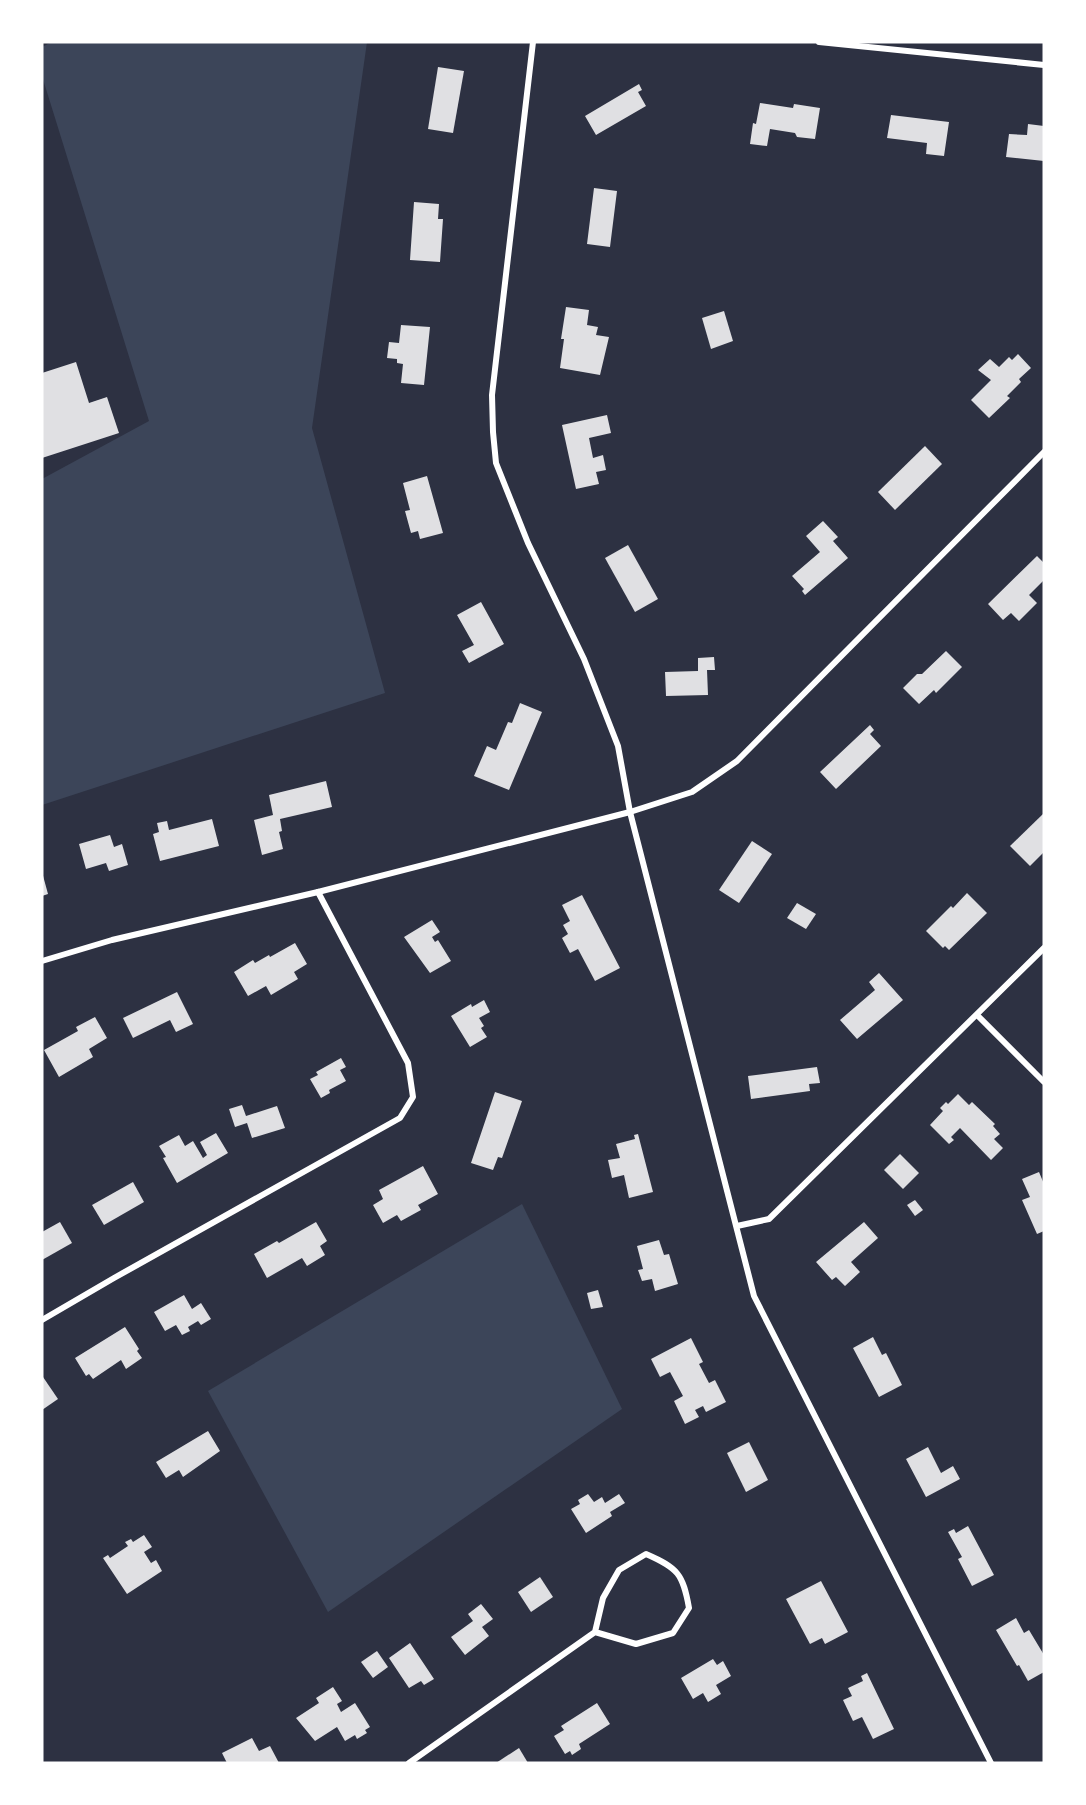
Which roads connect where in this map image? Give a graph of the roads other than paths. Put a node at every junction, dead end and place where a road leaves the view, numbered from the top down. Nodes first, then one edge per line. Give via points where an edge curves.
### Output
1 (533, 42) edge
2 (819, 42) edge
3 (1044, 65) edge
4 (1044, 452) edge
5 (630, 812) junction
6 (318, 892) junction
7 (1044, 948) edge
8 (42, 961) edge
9 (977, 1015) junction
10 (1044, 1082) edge
11 (737, 1226) junction
12 (42, 1320) edge
13 (595, 1632) junction
14 (409, 1763) edge
15 (991, 1763) edge

1 - 5 street via 492,395 496,463 528,543 584,659 618,746
2 - 3 street
4 - 5 street via 737,761 692,792
5 - 6 street
5 - 11 street
6 - 8 street via 112,940
6 - 12 street via 408,1063 413,1097 400,1118
7 - 9 street
9 - 10 street
9 - 11 street via 769,1219
11 - 15 street via 754,1296
13 - 13 street via 603,1598 619,1570 646,1554 668,1564 684,1583 689,1608 674,1633 636,1644
13 - 14 street

